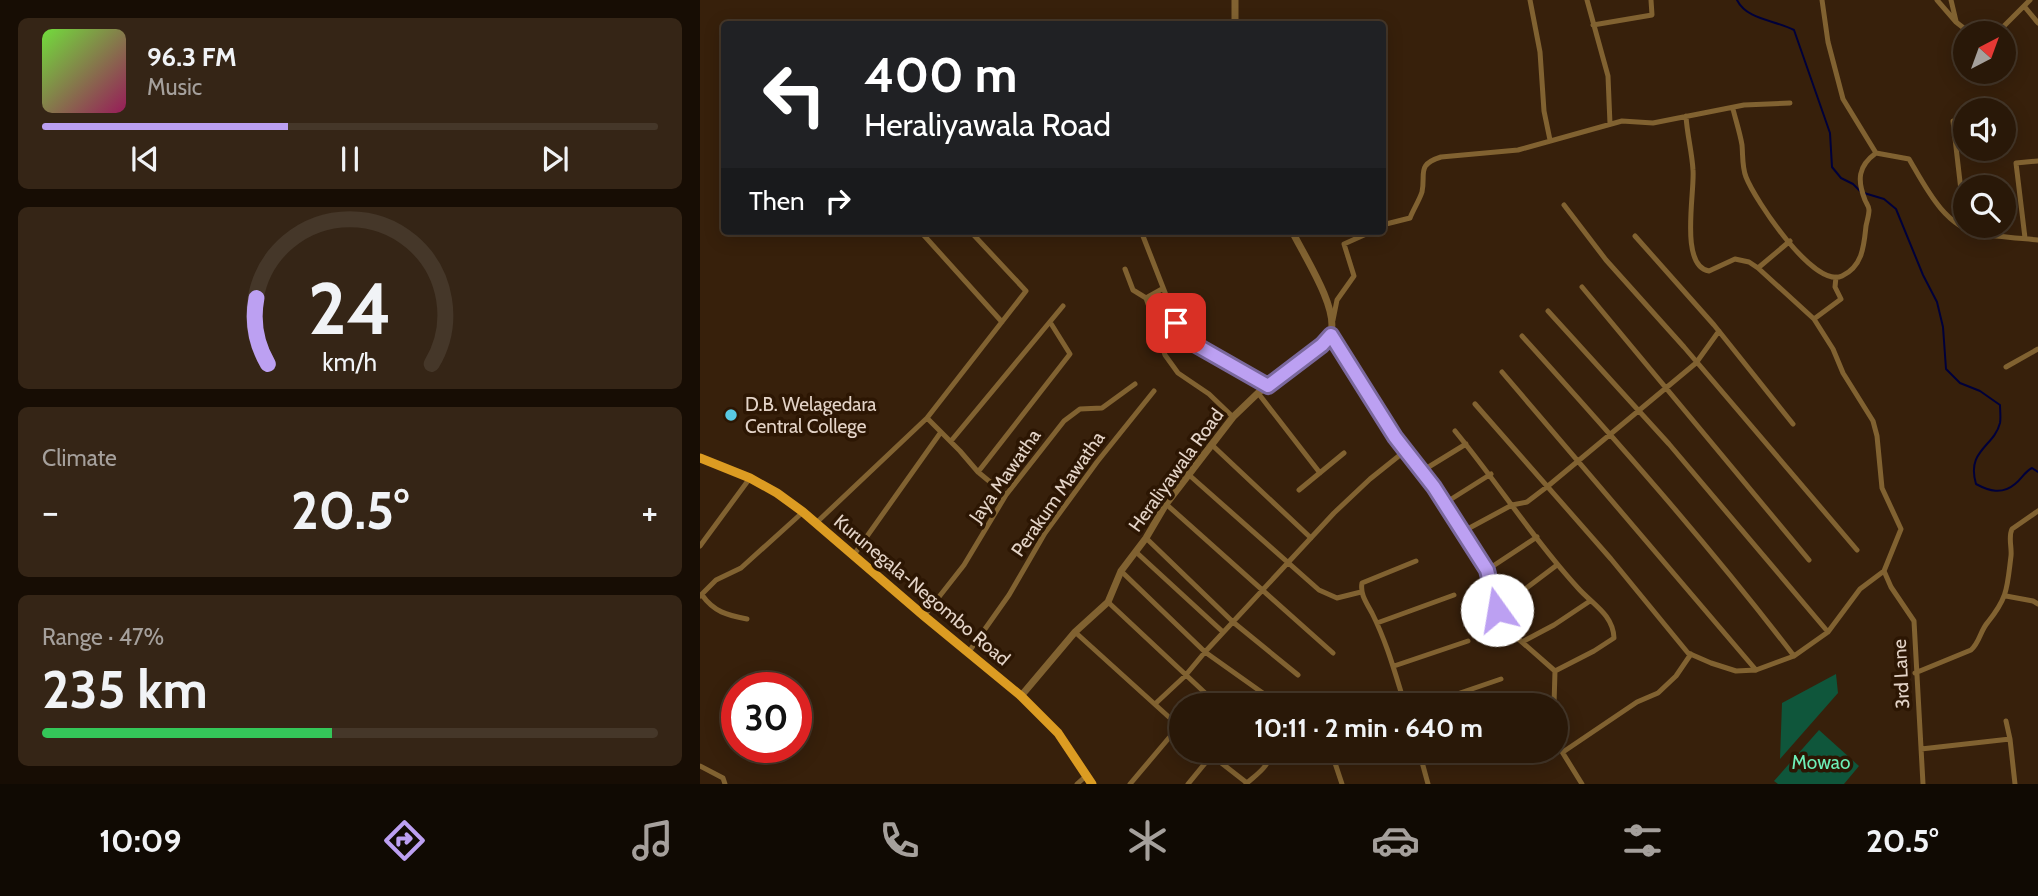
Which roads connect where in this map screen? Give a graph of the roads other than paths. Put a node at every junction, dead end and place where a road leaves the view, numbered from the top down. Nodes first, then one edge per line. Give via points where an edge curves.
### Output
1 (1235, 0) edge
2 (1530, 0) edge
3 (1587, 0) edge
4 (1651, 0) edge
5 (1822, 0) edge
6 (1937, 0) edge
7 (1951, 0) edge
8 (2030, 0) edge
9 (2024, 6) junction
10 (1235, 21) edge
11 (1955, 21) edge
12 (1956, 21) edge
13 (2009, 21) edge
14 (2038, 23) edge
15 (1593, 25) junction
16 (1790, 103) dead end
17 (1733, 109) junction
18 (1686, 116) junction
19 (1610, 124) junction
20 (1550, 140) junction
21 (1876, 153) junction
22 (2038, 161) edge
23 (1564, 205) dead end
24 (1953, 219) edge
25 (1386, 224) edge
26 (924, 235) edge
27 (974, 235) edge
28 (1142, 235) edge
29 (1294, 235) edge
30 (1364, 235) edge
31 (1635, 236) dead end
32 (2016, 237) edge
33 (2025, 238) junction
34 (2038, 240) edge
35 (1790, 242) junction
36 (1759, 268) junction
37 (1125, 269) dead end
38 (1836, 277) junction
39 (1582, 287) dead end
40 (1162, 289) junction
41 (1146, 298) junction
42 (1063, 306) dead end
43 (1548, 311) dead end
44 (1814, 319) junction
45 (1002, 322) junction
46 (1050, 322) junction
47 (1332, 323) junction
48 (1719, 331) junction
49 (1331, 335) junction
50 (1522, 336) dead end
51 (2038, 349) edge
52 (1696, 363) junction
53 (2006, 367) dead end
54 (1502, 372) dead end
55 (1135, 384) dead end
56 (1268, 386) junction
57 (1665, 388) junction
58 (1154, 391) dead end
59 (1258, 393) junction
60 (1475, 404) dead end
61 (1639, 410) junction
62 (1233, 417) junction
63 (927, 418) junction
64 (1793, 424) dead end
65 (1455, 431) dead end
66 (941, 432) junction
67 (1611, 433) junction
68 (951, 441) junction
69 (1211, 444) junction
70 (1466, 444) junction
71 (1405, 451) junction
72 (1343, 453) dead end
73 (700, 458) edge
74 (1579, 459) junction
75 (1422, 471) junction
76 (978, 472) junction
77 (1320, 473) junction
78 (1188, 474) junction
79 (1490, 474) junction
80 (750, 478) junction
81 (1548, 486) junction
82 (1299, 490) dead end
83 (1006, 495) junction
84 (1445, 503) junction
85 (1166, 504) junction
86 (1512, 505) junction
87 (2038, 511) edge
88 (803, 512) junction
89 (816, 523) junction
90 (1462, 532) junction
91 (1536, 537) junction
92 (1146, 538) junction
93 (1311, 538) junction
94 (700, 546) edge
95 (1857, 550) dead end
96 (1136, 552) junction
97 (853, 556) junction
98 (1809, 560) dead end
99 (1416, 561) dead end
100 (1287, 563) junction
101 (1557, 565) junction
102 (1487, 570) junction
103 (1884, 570) junction
104 (1121, 571) junction
105 (1261, 591) junction
106 (1361, 592) junction
107 (701, 595) edge
108 (1454, 595) dead end
109 (2038, 595) edge
110 (2006, 596) junction
111 (1590, 601) junction
112 (1108, 602) junction
113 (2036, 602) edge
114 (1497, 610) junction
115 (924, 617) junction
116 (747, 619) dead end
117 (1233, 622) junction
118 (1377, 623) junction
119 (1075, 632) junction
120 (1223, 632) junction
121 (1828, 632) junction
122 (1468, 641) dead end
123 (1522, 642) junction
124 (1205, 652) junction
125 (968, 653) junction
126 (1333, 653) dead end
127 (1691, 654) junction
128 (1794, 656) junction
129 (1394, 666) junction
130 (1756, 670) junction
131 (1555, 671) junction
132 (1915, 673) junction
133 (1298, 675) dead end
134 (1185, 676) junction
135 (1501, 679) dead end
136 (1204, 693) edge
137 (1264, 693) edge
138 (1402, 693) edge
139 (1460, 693) edge
140 (1554, 693) edge
141 (1021, 696) junction
142 (1155, 704) junction
143 (1169, 717) edge
144 (2006, 721) dead end
145 (2010, 739) junction
146 (1169, 740) edge
147 (1568, 749) edge
148 (1922, 749) junction
149 (1568, 760) edge
150 (1206, 763) edge
151 (1221, 763) edge
152 (1268, 763) edge
153 (1335, 763) edge
154 (1423, 763) edge
155 (700, 766) edge
156 (1089, 780) edge
157 (1246, 783) edge
158 (725, 784) edge
159 (1077, 784) edge
160 (1130, 784) edge
161 (1188, 784) edge
162 (1342, 784) edge
163 (1429, 784) edge
164 (1582, 784) edge
165 (1923, 784) edge
166 (2015, 784) edge

1 - 10 street
2 - 20 street
3 - 15 street
4 - 15 street via 1652,15
5 - 21 street via 1843,99
6 - 11 street
7 - 12 street
8 - 9 street
9 - 13 street
9 - 14 street
15 - 19 street via 1608,76
16 - 17 street
17 - 18 street
17 - 35 street via 1745,174 1756,200
18 - 19 street via 1653,123
18 - 36 street via 1694,172 1690,239 1698,264 1709,271 1741,259
19 - 20 street
20 - 25 street via 1518,150 1429,161 1422,170 1422,191 1410,218
21 - 24 street via 1909,159 1936,203
21 - 38 street via 1864,162 1860,175 1869,208 1866,245 1858,262
22 - 33 street via 2016,163
23 - 52 street
26 - 45 street
27 - 45 street via 1026,292
28 - 40 street
29 - 47 street via 1325,297
30 - 47 street via 1344,244 1354,276 1337,300
31 - 48 street
32 - 33 street
33 - 34 street
35 - 36 street
35 - 38 street via 1804,260
36 - 44 street
37 - 41 street via 1133,290
38 - 44 street via 1841,299
39 - 57 street
40 - 41 street
40 - 56 street via 1182,337
41 - 62 street via 1165,355 1178,373
42 - 46 street
43 - 61 street
44 - 103 street via 1873,421 1882,488 1901,528
45 - 63 street
46 - 68 street
46 - 76 street via 1070,354
47 - 49 street
48 - 52 street
48 - 64 street
49 - 56 street, Heraliyawala Road
49 - 71 street
50 - 67 street
51 - 53 street
52 - 57 street
52 - 95 street
54 - 74 street
55 - 83 street, Jaya Mawatha via 1102,408 1080,409 1064,421
56 - 59 street, Heraliyawala Road
57 - 61 street
57 - 98 street
58 - 125 street, Perakum Mawatha via 1045,533
59 - 62 street, Heraliyawala Road
59 - 77 street
60 - 81 street
61 - 67 street
61 - 121 street
62 - 69 street, Heraliyawala Road
63 - 66 street
63 - 89 street
65 - 70 street
66 - 68 street
66 - 97 street
67 - 74 street
67 - 128 street
68 - 76 street
69 - 78 street, Heraliyawala Road
69 - 93 street
70 - 75 street
70 - 79 street
71 - 75 street
71 - 93 street
72 - 77 street
73 - 80 main road, Kurunegala-Negombo Road
74 - 81 street
74 - 130 street
75 - 84 street
76 - 83 street
77 - 82 street
78 - 85 street, Heraliyawala Road
78 - 100 street
79 - 84 street
79 - 86 street
80 - 88 main road, Kurunegala-Negombo Road
80 - 94 street
81 - 86 street via 1527,502
81 - 127 street
83 - 115 street, Jaya Mawatha via 964,565
84 - 90 street
85 - 92 street, Heraliyawala Road
85 - 105 street
86 - 90 street
86 - 91 street
87 - 110 street via 2009,533
88 - 89 main road, Kurunegala-Negombo Road
88 - 107 street via 741,568 716,580
89 - 97 main road, Kurunegala-Negombo Road
90 - 102 street
91 - 101 street
91 - 102 street
92 - 96 street, Heraliyawala Road
92 - 117 street
93 - 100 street
96 - 104 street, Heraliyawala Road
96 - 120 street
97 - 115 main road, Kurunegala-Negombo Road
99 - 106 street via 1362,583
100 - 105 street
100 - 106 street via 1319,590 1337,598
101 - 111 street
101 - 114 street
102 - 114 street
103 - 121 street via 1860,589
103 - 132 street, 3rd Lane via 1914,621
104 - 112 street, Heraliyawala Road
104 - 124 street
105 - 117 street
105 - 126 street
106 - 118 street
107 - 116 street via 719,612
108 - 118 street
109 - 113 street
110 - 113 street
110 - 132 street via 1971,650
111 - 123 street
111 - 131 street via 1611,622 1614,638
112 - 119 street, Heraliyawala Road
112 - 134 street
114 - 123 street via 1506,628
115 - 125 main road, Kurunegala-Negombo Road
117 - 120 street
117 - 133 street
118 - 129 street
119 - 141 street, Heraliyawala Road
119 - 142 street
120 - 124 street
121 - 128 street
122 - 129 street
123 - 131 street
124 - 134 street
124 - 137 street
125 - 141 main road, Kurunegala-Negombo Road
127 - 130 street via 1736,671
127 - 147 street via 1658,693
128 - 130 street
129 - 138 street
131 - 140 street
132 - 148 street, 3rd Lane
134 - 136 street
134 - 142 street
135 - 139 street
141 - 156 main road, Kurunegala-Negombo Road via 1058,733
142 - 143 street
144 - 145 street
145 - 148 street
145 - 166 street
146 - 160 street
148 - 165 street, 3rd Lane
149 - 164 street
150 - 161 street
151 - 157 street
152 - 157 street
153 - 162 street
154 - 163 street
155 - 158 street via 723,778
156 - 159 street

